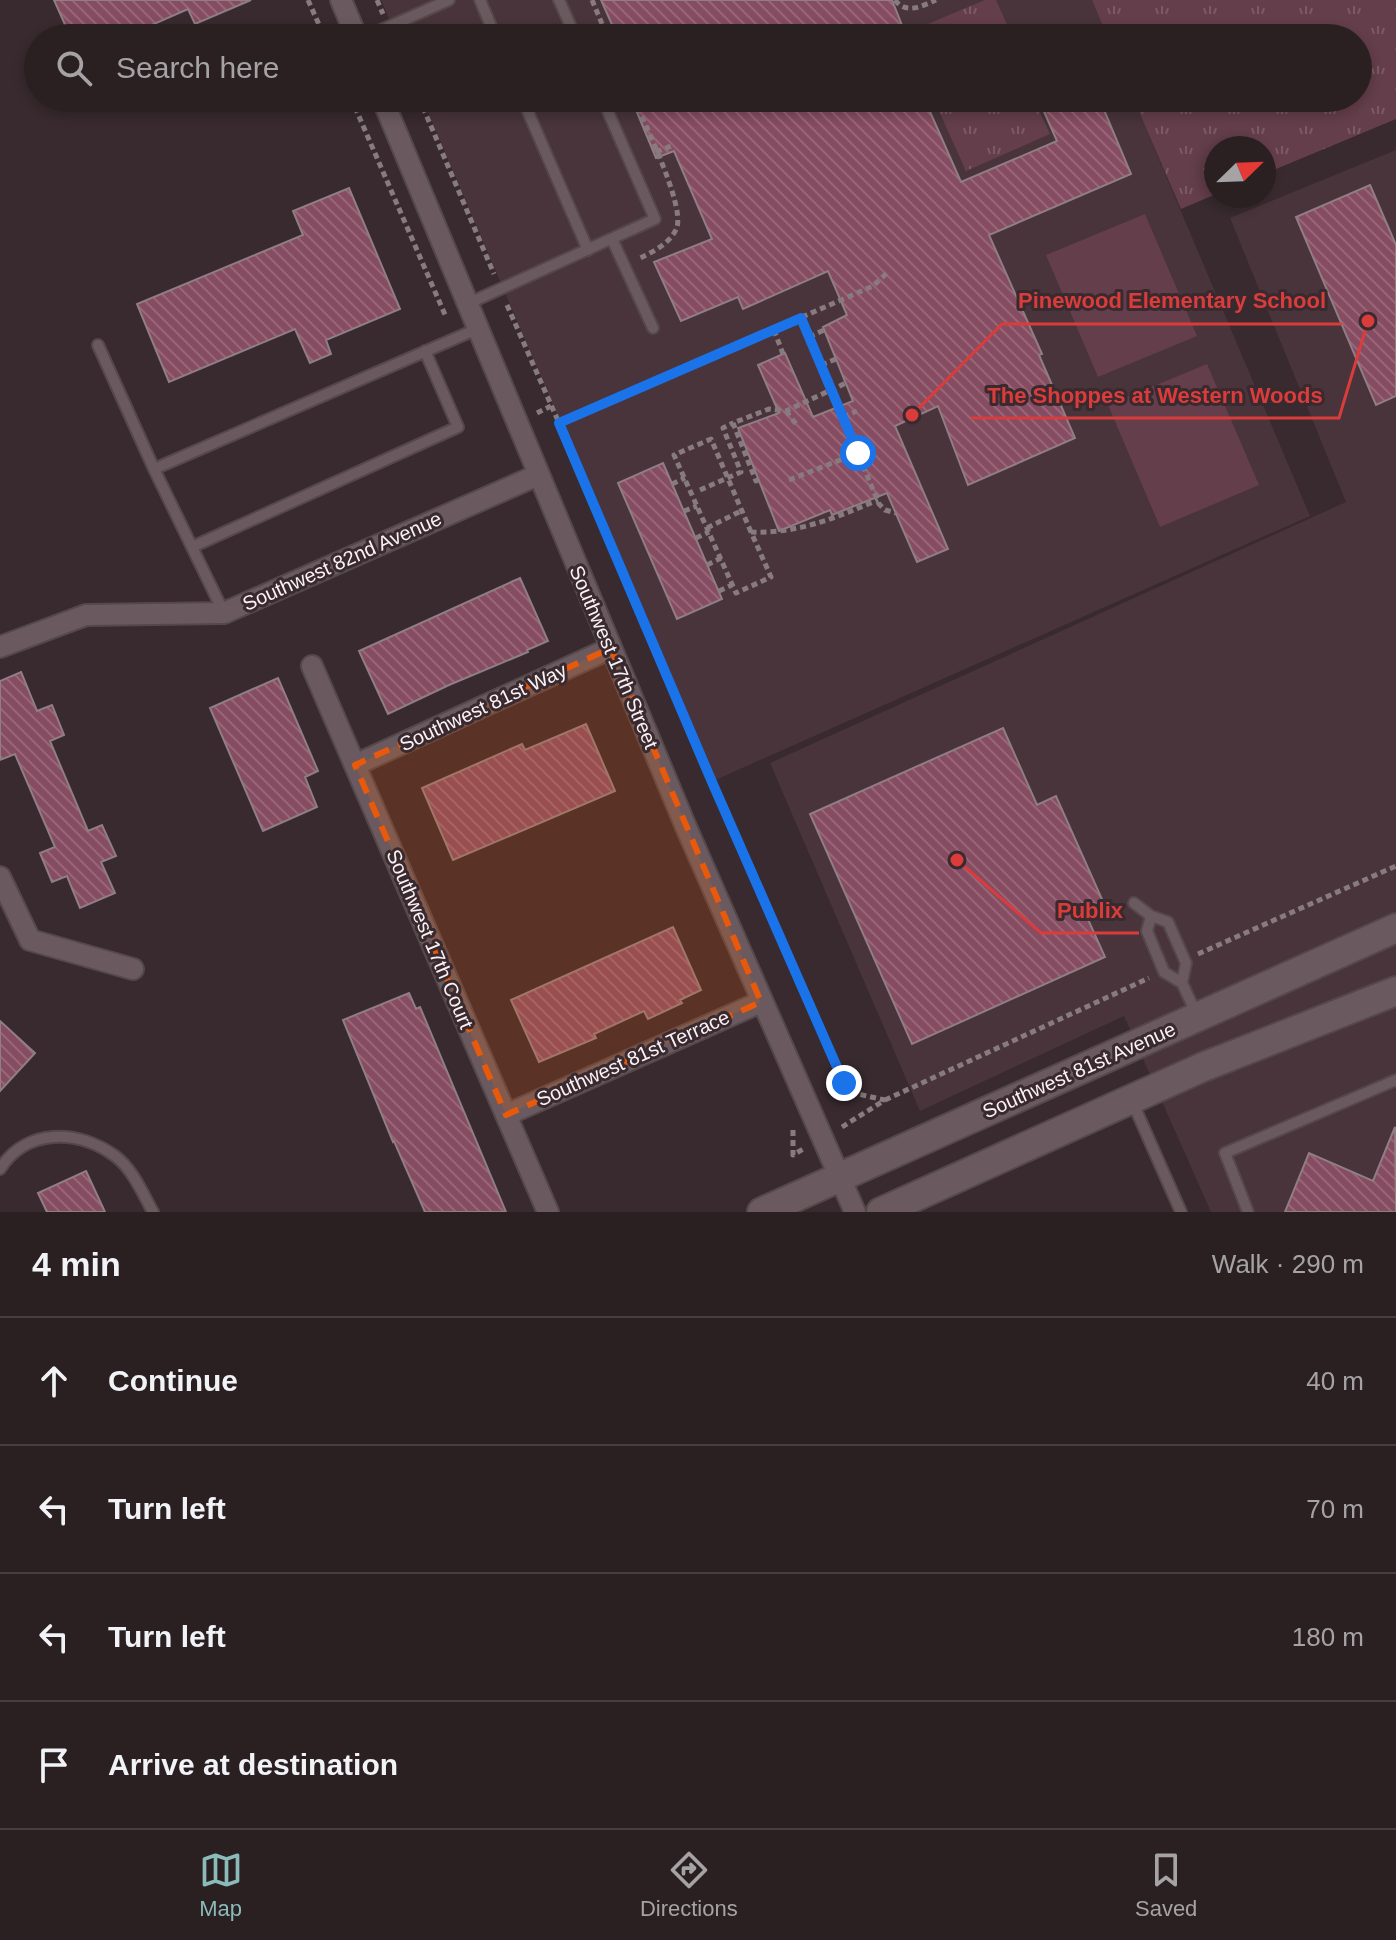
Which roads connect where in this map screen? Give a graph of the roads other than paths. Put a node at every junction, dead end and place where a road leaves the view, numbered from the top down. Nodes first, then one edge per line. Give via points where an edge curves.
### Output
1 (341, 0) edge
2 (449, 0) edge
3 (480, 0) edge
4 (559, 0) edge
5 (353, 24) edge
6 (393, 24) edge
7 (490, 24) edge
8 (570, 24) edge
9 (388, 112) edge
10 (528, 112) edge
11 (608, 112) edge
12 (612, 239) junction
13 (588, 250) junction
14 (467, 304) junction
15 (653, 328) dead end
16 (477, 329) junction
17 (98, 345) dead end
18 (425, 351) junction
19 (154, 469) junction
20 (538, 475) junction
21 (192, 547) junction
22 (224, 613) junction
23 (0, 647) edge
24 (611, 648) junction
25 (312, 666) dead end
26 (355, 765) junction
27 (0, 877) edge
28 (1134, 903) dead end
29 (1151, 916) junction
30 (1396, 928) edge
31 (133, 969) dead end
32 (1182, 983) junction
33 (1396, 991) edge
34 (761, 1002) junction
35 (1198, 1017) junction
36 (1396, 1080) edge
37 (1132, 1100) junction
38 (506, 1115) junction
39 (0, 1169) edge
40 (840, 1177) junction
41 (153, 1212) edge
42 (548, 1212) edge
43 (762, 1212) edge
44 (855, 1212) edge
45 (881, 1212) edge
46 (1181, 1212) edge
47 (1248, 1212) edge

1 - 5 street
2 - 6 lane
3 - 7 lane
4 - 8 lane
9 - 14 street, Southwest 17th Street
10 - 13 lane
11 - 12 lane via 655,219
12 - 13 lane
12 - 15 lane
13 - 14 lane
14 - 16 street, Southwest 17th Street
16 - 18 lane
16 - 20 street, Southwest 17th Street
17 - 19 lane
18 - 19 lane
18 - 21 lane via 458,427
19 - 21 lane
20 - 22 street, Southwest 82nd Avenue
20 - 24 street, Southwest 17th Street
21 - 22 lane
22 - 23 street, Southwest 82nd Avenue via 86,615
24 - 26 street, Southwest 81st Way
24 - 34 street, Southwest 17th Street
25 - 26 street, Southwest 17th Court
26 - 38 street, Southwest 17th Court
27 - 31 street via 30,940
28 - 29 lane
29 - 32 lane via 1147,931 1164,972
29 - 32 lane via 1168,922 1185,960
30 - 35 street, Southwest 81st Avenue
32 - 35 lane
33 - 37 street
34 - 38 street, Southwest 81st Terrace
34 - 40 street, Southwest 17th Street
35 - 40 street, Southwest 81st Avenue
36 - 47 lane via 1225,1153
37 - 45 street
37 - 46 lane
38 - 42 street, Southwest 17th Court
39 - 41 lane via 25,1144 54,1135 83,1139 116,1156
40 - 43 street, Southwest 81st Avenue
40 - 44 street, Southwest 17th Street

